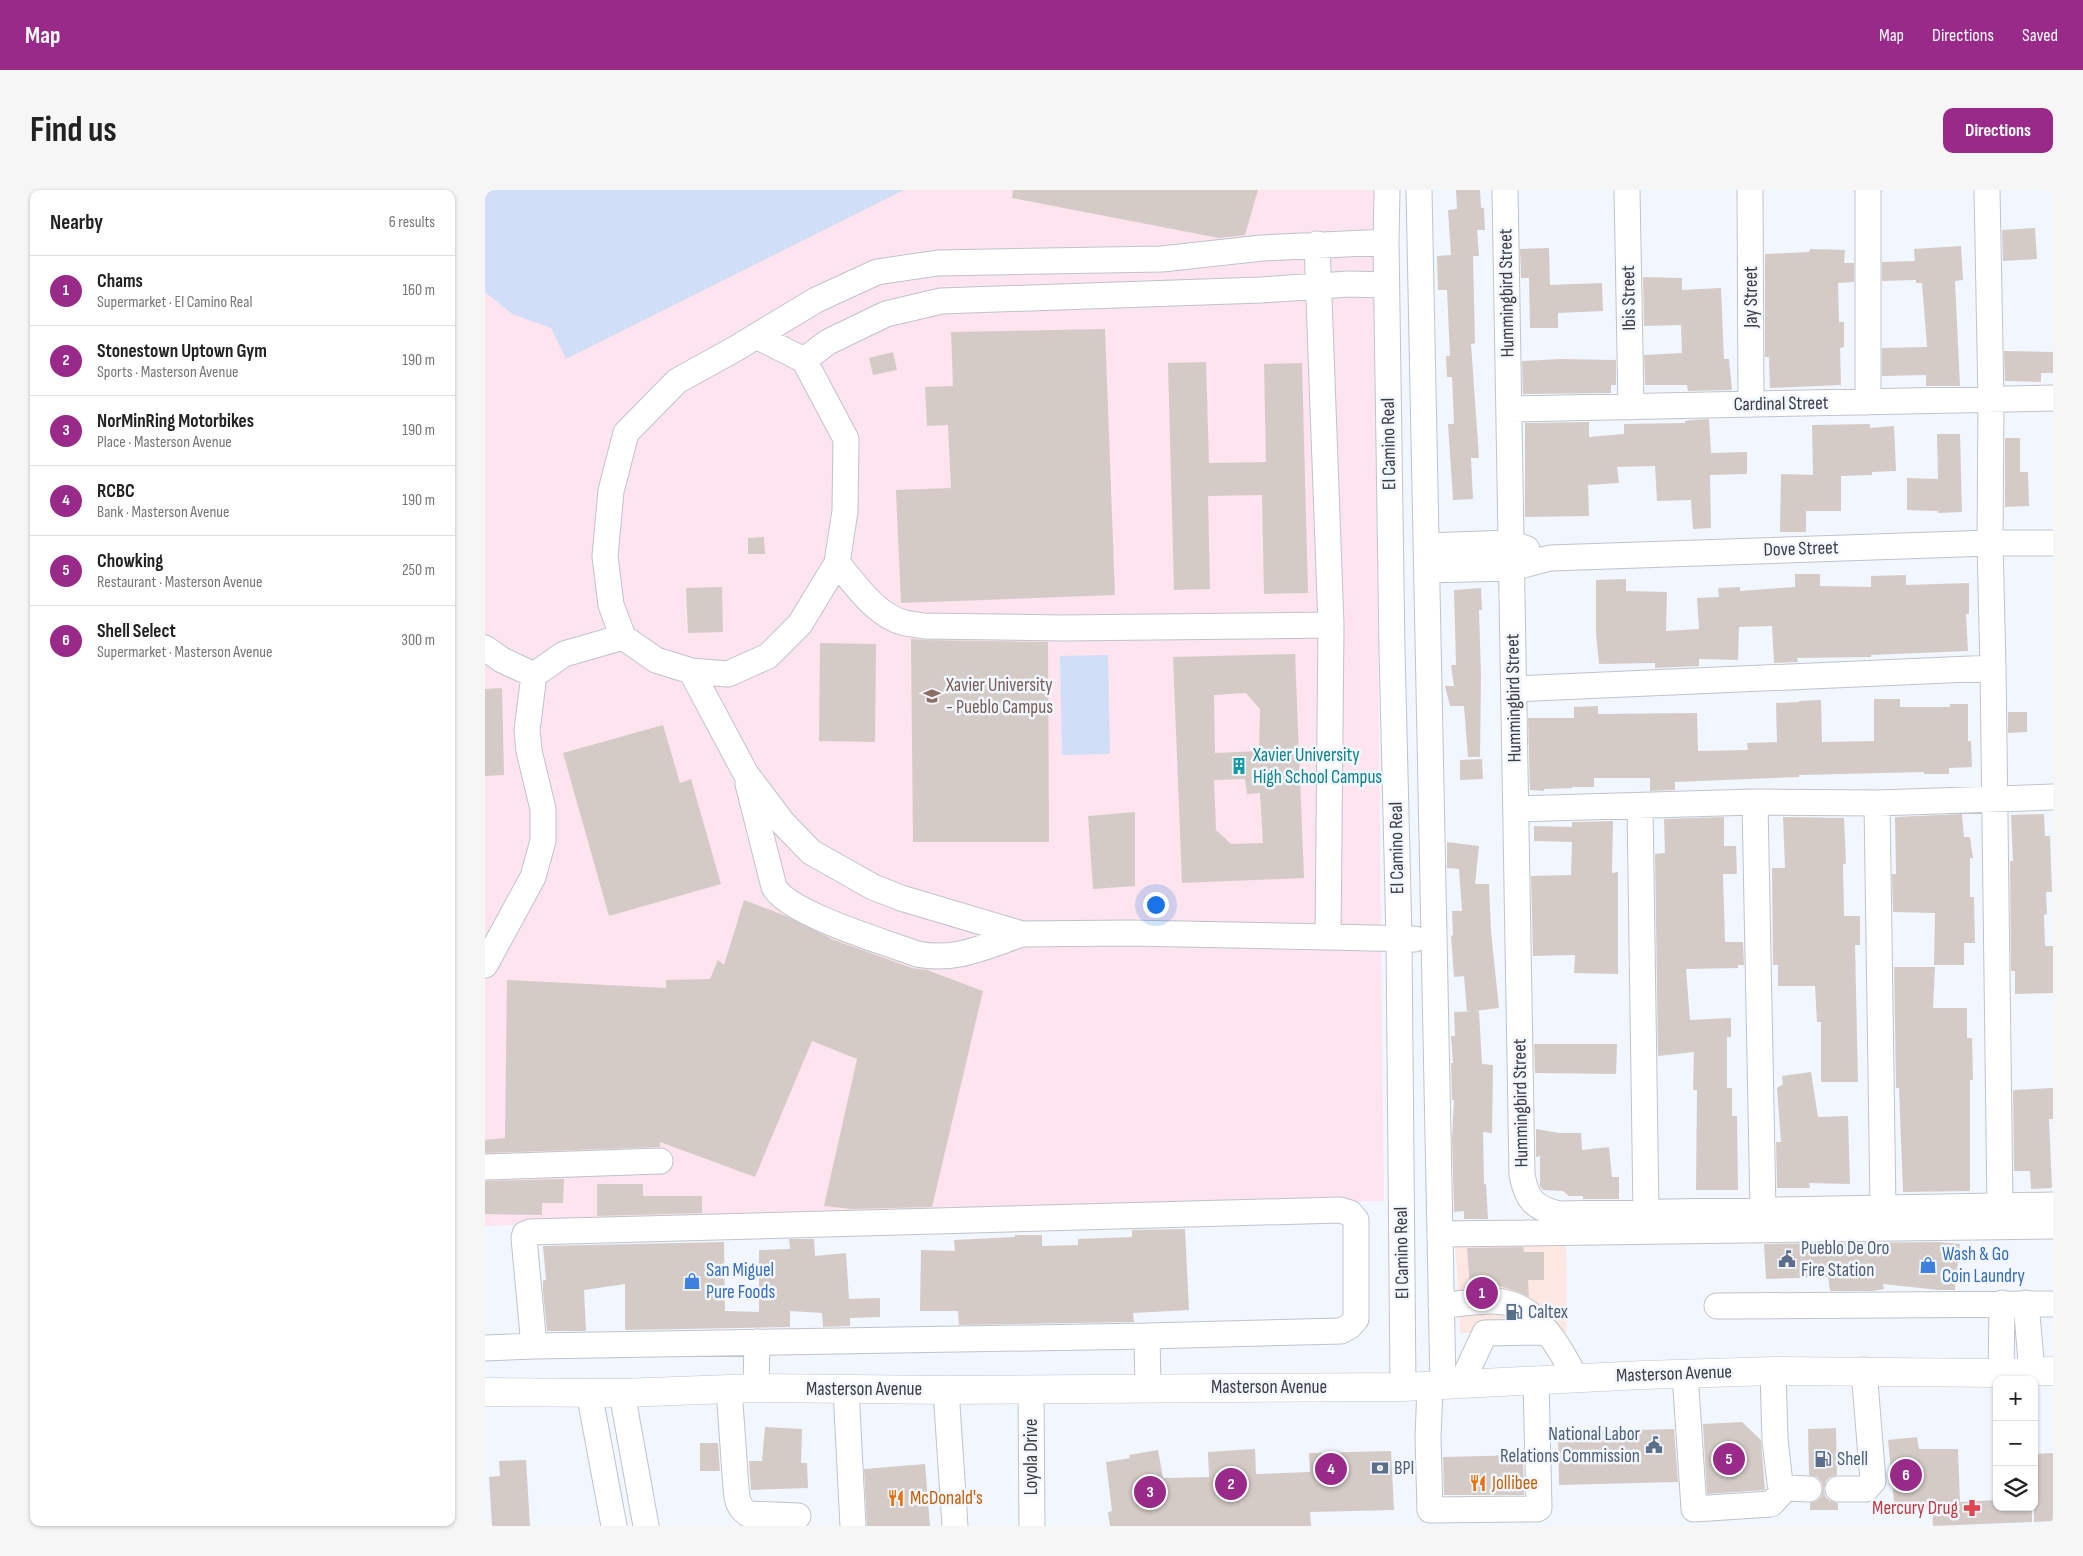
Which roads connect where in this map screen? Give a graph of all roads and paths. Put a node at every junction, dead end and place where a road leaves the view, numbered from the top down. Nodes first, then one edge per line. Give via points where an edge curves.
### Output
1 (1387, 190) edge
2 (1419, 190) edge
3 (1505, 190) edge
4 (1627, 190) edge
5 (1750, 190) edge
6 (1868, 190) edge
7 (1987, 190) edge
8 (1385, 242) junction
9 (1317, 244) junction
10 (1262, 248) junction
11 (1162, 259) junction
12 (908, 266) junction
13 (1386, 284) junction
14 (1319, 287) junction
15 (1261, 290) junction
16 (1163, 294) junction
17 (909, 308) junction
18 (756, 336) junction
19 (804, 360) junction
20 (2053, 398) edge
21 (1991, 400) junction
22 (1869, 402) junction
23 (1751, 404) junction
24 (1631, 407) junction
25 (1509, 409) junction
26 (1511, 543) junction
27 (1990, 543) junction
28 (2053, 543) edge
29 (1427, 558) junction
30 (1550, 558) junction
31 (837, 563) junction
32 (1512, 568) junction
33 (1331, 625) junction
34 (623, 638) junction
35 (485, 648) edge
36 (1993, 668) junction
37 (691, 671) junction
38 (534, 675) junction
39 (1513, 689) junction
40 (746, 774) junction
41 (1995, 798) junction
42 (2053, 798) edge
43 (1755, 802) junction
44 (1877, 803) junction
45 (1640, 806) junction
46 (1516, 808) junction
47 (1022, 934) junction
48 (1328, 937) junction
49 (1399, 938) junction
50 (1434, 939) junction
51 (485, 966) edge
52 (660, 1161) dead end
53 (485, 1167) edge
54 (2053, 1205) edge
55 (2000, 1206) junction
56 (1883, 1208) junction
57 (1763, 1210) junction
58 (1646, 1213) junction
59 (2053, 1226) edge
60 (1440, 1234) junction
61 (1483, 1302) junction
62 (2014, 1303) junction
63 (1441, 1304) junction
64 (2053, 1304) edge
65 (1717, 1306) dead end
66 (1547, 1332) junction
67 (1485, 1333) junction
68 (1147, 1336) junction
69 (757, 1342) junction
70 (535, 1346) junction
71 (485, 1348) edge
72 (1864, 1370) junction
73 (1773, 1371) junction
74 (2042, 1372) edge
75 (1685, 1373) junction
76 (2001, 1373) junction
77 (1575, 1378) junction
78 (1536, 1380) junction
79 (1445, 1385) junction
80 (1403, 1387) junction
81 (756, 1388) junction
82 (846, 1388) junction
83 (1148, 1388) junction
84 (729, 1389) junction
85 (1031, 1389) junction
86 (946, 1390) junction
87 (485, 1392) edge
88 (589, 1392) junction
89 (622, 1393) junction
90 (1837, 1489) dead end
91 (798, 1516) dead end
92 (614, 1526) edge
93 (646, 1526) edge
94 (853, 1526) edge
95 (955, 1526) edge
96 (1032, 1526) edge

1 - 8 street, El Camino Real
2 - 29 street, El Camino Real
3 - 25 street, Hummingbird Street
4 - 24 street, Ibis Street
5 - 23 street, Jay Street
6 - 22 street
7 - 21 street
8 - 9 street
8 - 13 street, El Camino Real
9 - 10 street
9 - 14 street
10 - 11 street
10 - 15 street
11 - 12 street
11 - 16 street
12 - 17 street
12 - 18 street via 877,272 816,300
13 - 14 street
13 - 49 street, El Camino Real
14 - 15 street
14 - 33 street
15 - 16 street
16 - 17 street via 941,301
17 - 19 street via 886,314 828,342
18 - 19 street
18 - 34 street via 677,381 625,432 611,491 605,556 611,605
19 - 31 street via 846,439 845,511
20 - 21 street, Cardinal Street
21 - 22 street, Cardinal Street
21 - 27 street
22 - 23 street, Cardinal Street
23 - 24 street, Cardinal Street
24 - 25 street, Cardinal Street
25 - 26 street, Hummingbird Street
26 - 29 street, Dove Street
26 - 30 street, Dove Street
26 - 32 street, Hummingbird Street
27 - 28 street, Dove Street
27 - 30 street, Dove Street
27 - 36 street
29 - 32 street, Dove Street
29 - 50 street, El Camino Real
30 - 32 street, Dove Street
31 - 33 street via 873,603 890,616 903,623 925,626
31 - 37 street via 800,624 768,656 728,674
32 - 39 street, Hummingbird Street
33 - 48 street
34 - 37 street via 656,660
34 - 38 street via 564,654
35 - 38 street
36 - 39 street
36 - 41 street
37 - 40 street
38 - 51 street via 527,730 543,809 543,841 533,877
39 - 46 street, Hummingbird Street
40 - 47 street via 783,823 811,852 873,887 901,898
40 - 47 street via 774,887 779,895 806,912 917,954 935,957 968,952
41 - 42 street
41 - 44 street
41 - 55 street
43 - 44 street
43 - 45 street
43 - 57 street
44 - 56 street
45 - 46 street
45 - 58 street
46 - 58 street, Hummingbird Street via 1522,1175 1526,1192 1533,1203 1545,1211 1559,1214
47 - 48 street
48 - 49 street
49 - 50 street
49 - 80 street, El Camino Real
50 - 60 street, El Camino Real
52 - 53 street
54 - 55 street
55 - 56 street
56 - 57 street
57 - 58 street
59 - 60 street
60 - 63 street, El Camino Real
61 - 63 street
61 - 66 street via 1513,1304
61 - 67 street
62 - 64 street
62 - 65 street
62 - 74 street
62 - 76 street
63 - 79 street, El Camino Real
66 - 67 street
66 - 77 street
67 - 79 street
68 - 69 street
68 - 70 street via 1341,1330 1350,1326 1356,1319 1356,1220 1350,1213 1340,1210 531,1232 524,1238
68 - 83 street
69 - 70 street
69 - 81 street
70 - 71 street
72 - 73 main road, Masterson Avenue
72 - 76 main road, Masterson Avenue
72 - 90 street via 1873,1481 1866,1489
73 - 75 main road, Masterson Avenue
73 - 75 street via 1778,1476 1780,1483 1797,1489 1771,1504 1694,1509
74 - 76 main road, Masterson Avenue
75 - 77 main road, Masterson Avenue
77 - 78 main road, Masterson Avenue
78 - 79 main road, Masterson Avenue
78 - 79 street, El Camino Real via 1537,1509 1429,1510 1428,1438
79 - 80 main road, Masterson Avenue
80 - 83 main road, Masterson Avenue
81 - 82 main road, Masterson Avenue
81 - 84 main road, Masterson Avenue
82 - 86 main road, Masterson Avenue
82 - 94 street
83 - 85 main road, Masterson Avenue
84 - 89 main road, Masterson Avenue
84 - 91 street via 737,1502 748,1514
85 - 86 main road, Masterson Avenue
85 - 96 street, Loyola Drive
86 - 95 street
87 - 88 main road, Masterson Avenue
88 - 89 main road, Masterson Avenue
88 - 92 street
89 - 93 street

